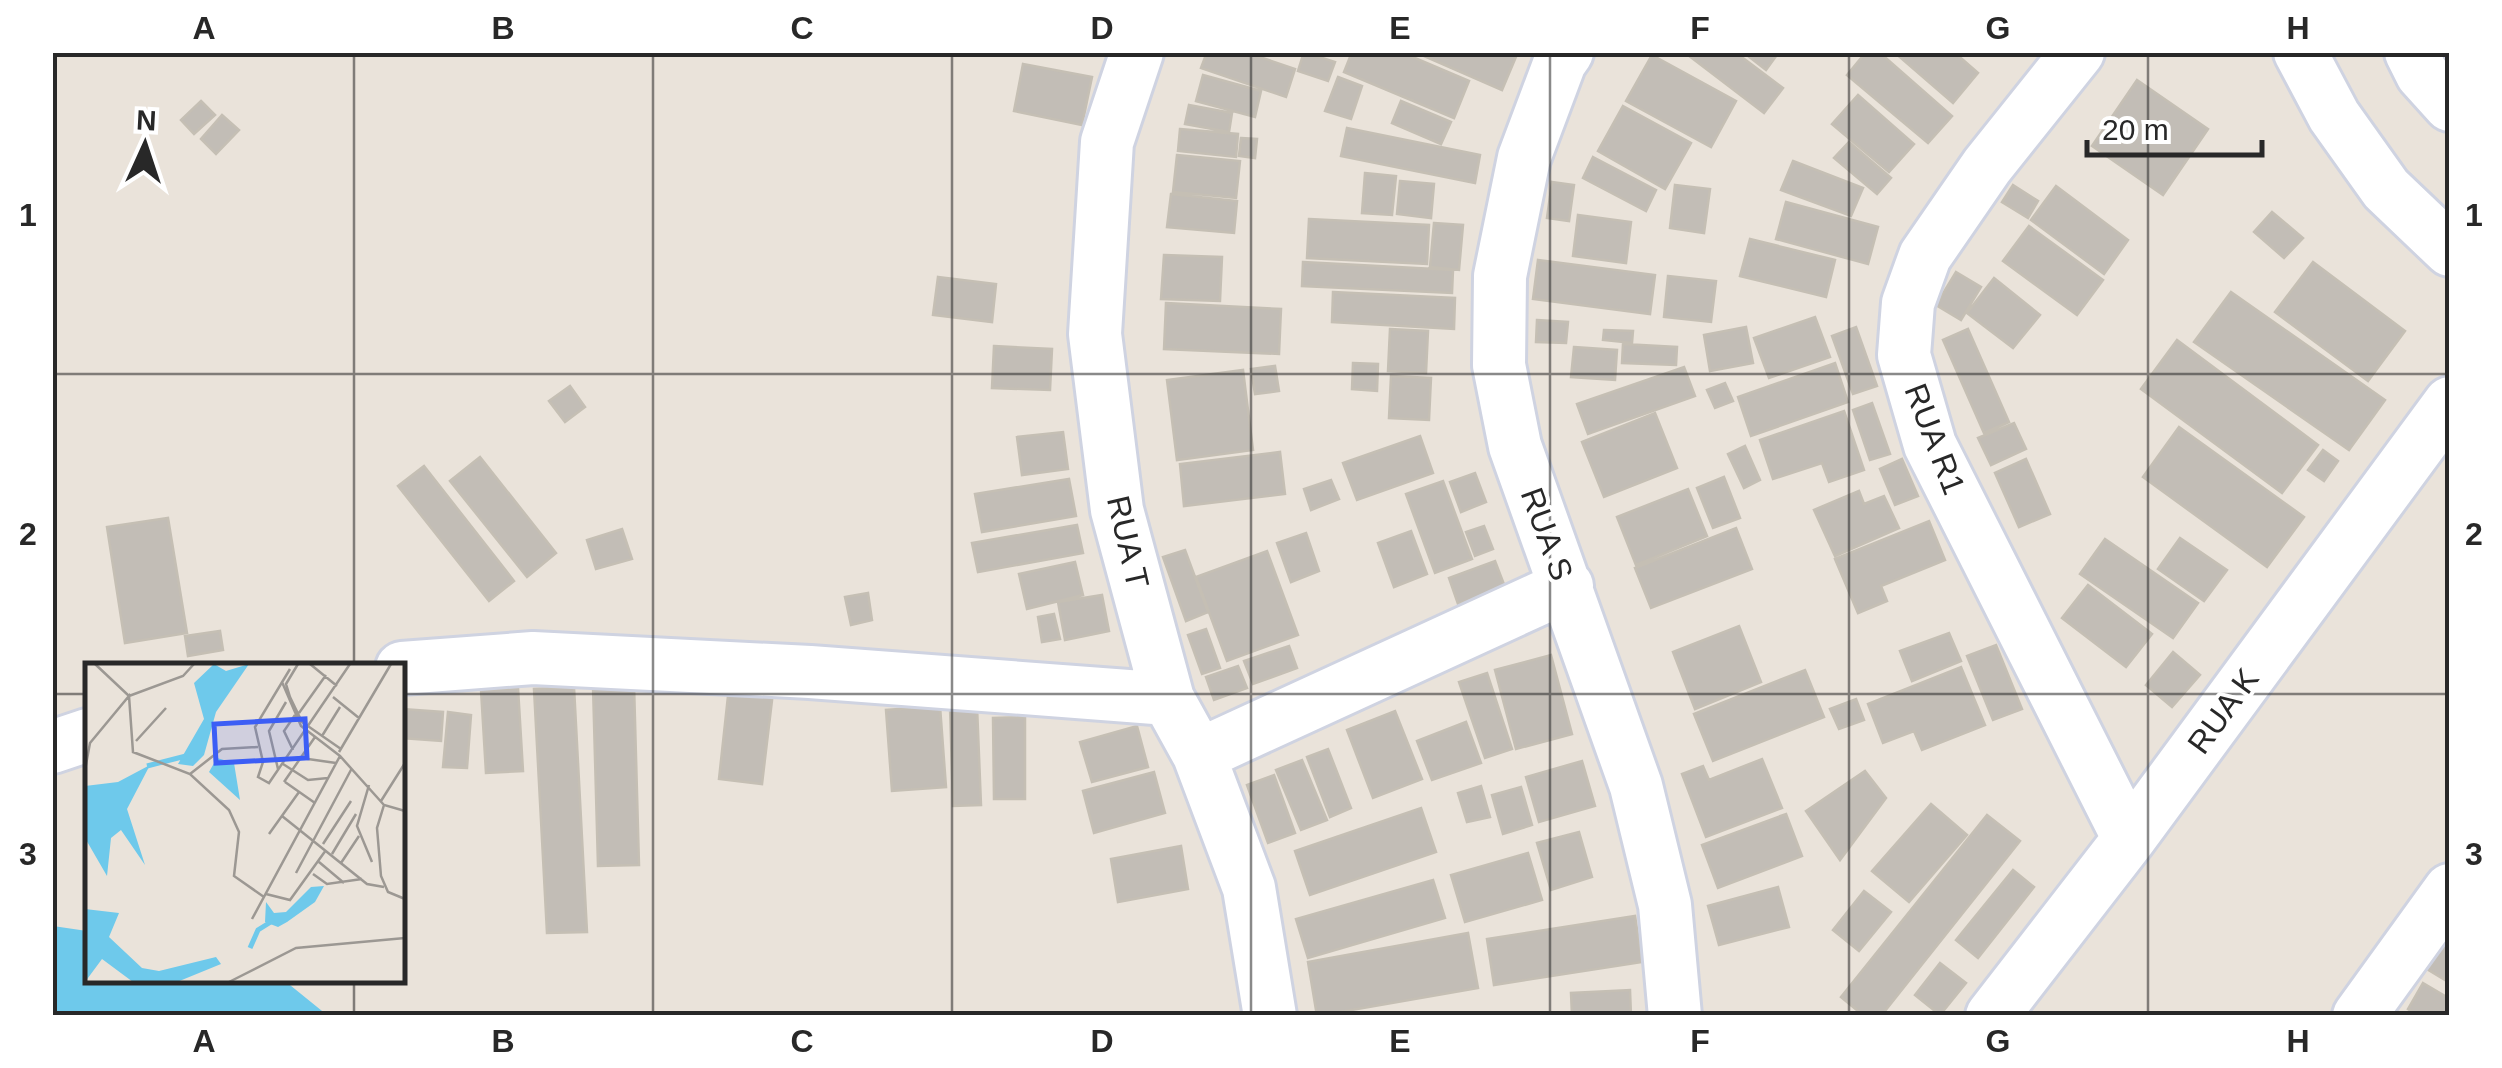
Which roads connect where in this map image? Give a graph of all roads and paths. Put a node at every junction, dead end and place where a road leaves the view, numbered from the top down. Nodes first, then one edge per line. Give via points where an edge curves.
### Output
1 (1137, 52) edge
2 (1567, 52) edge
3 (2078, 52) edge
4 (2300, 52) edge
5 (2411, 52) edge
6 (2450, 104) edge
7 (2450, 250) edge
8 (2450, 403) edge
9 (1567, 586) junction
10 (405, 668) edge
11 (1168, 698) junction
12 (85, 736) edge
13 (52, 748) edge
14 (1199, 755) junction
15 (2129, 840) junction
16 (2450, 890) edge
17 (1270, 1016) edge
18 (1674, 1016) edge
19 (1992, 1016) edge
20 (2359, 1016) edge

1 - 11 street, RUA T via 1107,142 1095,334 1116,510
2 - 9 street, RUA S via 1524,158 1500,276 1499,365 1515,446
3 - 15 street, RUA R1 via 1925,256 1908,303 1904,355 1930,445
4 - 7 street via 2334,116 2386,189
5 - 6 street
8 - 15 street, RUA K
9 - 14 street
9 - 18 street, RUA S via 1636,786 1665,904
10 - 11 street via 533,658
11 - 14 street, RUA T
12 - 13 street
14 - 17 street, RUA T via 1249,888
15 - 19 street, RUA K
16 - 20 street

